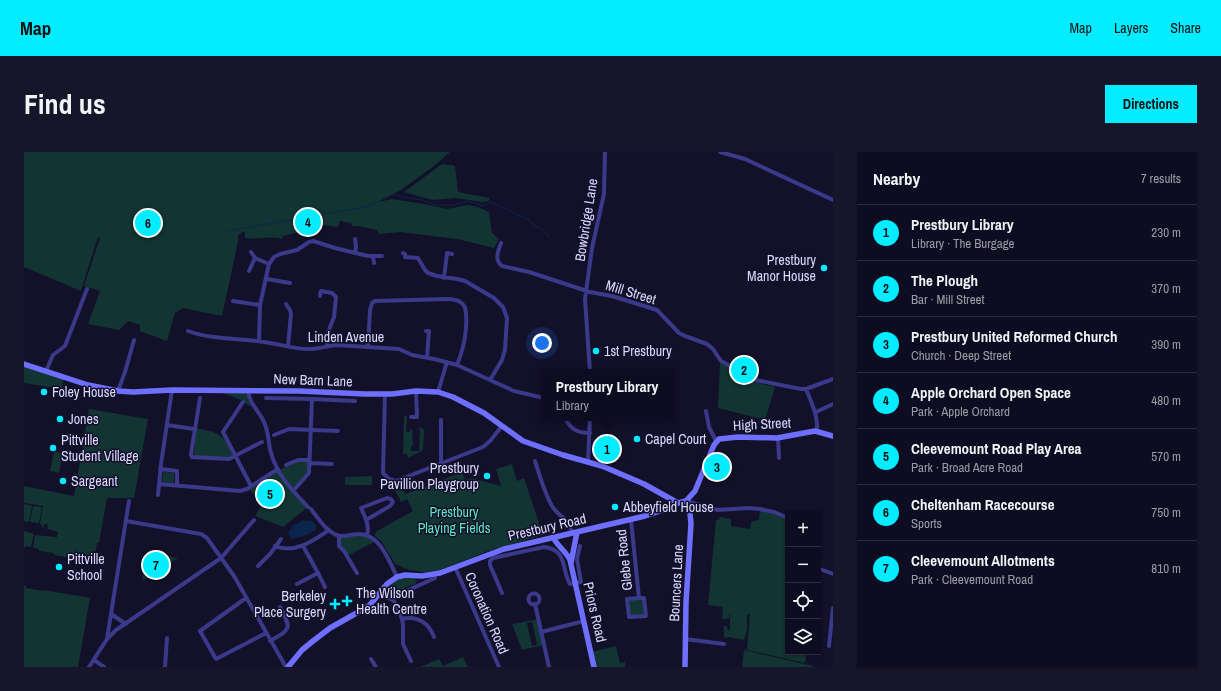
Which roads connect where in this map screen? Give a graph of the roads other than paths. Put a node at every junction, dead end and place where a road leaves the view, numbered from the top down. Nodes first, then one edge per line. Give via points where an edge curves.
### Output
1 (605, 152) edge
2 (720, 152) edge
3 (833, 200) edge
4 (355, 239) dead end
5 (501, 243) dead end
6 (251, 252) dead end
7 (356, 253) junction
8 (447, 253) dead end
9 (382, 256) dead end
10 (373, 257) junction
11 (255, 258) junction
12 (404, 262) dead end
13 (374, 263) dead end
14 (269, 264) junction
15 (249, 271) dead end
16 (266, 278) junction
17 (444, 278) junction
18 (290, 283) dead end
19 (87, 289) dead end
20 (586, 290) junction
21 (320, 296) dead end
22 (369, 298) dead end
23 (233, 301) dead end
24 (372, 302) junction
25 (286, 304) dead end
26 (260, 305) junction
27 (188, 331) dead end
28 (429, 331) dead end
29 (134, 340) dead end
30 (259, 341) junction
31 (288, 346) junction
32 (327, 346) junction
33 (368, 347) junction
34 (427, 358) junction
35 (447, 362) junction
36 (24, 364) edge
37 (457, 365) junction
38 (590, 369) edge
39 (46, 371) junction
40 (833, 378) edge
41 (490, 380) junction
42 (806, 389) junction
43 (172, 390) junction
44 (248, 390) junction
45 (118, 391) junction
46 (416, 391) junction
47 (438, 392) junction
48 (385, 394) junction
49 (541, 397) edge
50 (200, 398) dead end
51 (266, 398) dead end
52 (312, 399) junction
53 (355, 401) dead end
54 (243, 402) dead end
55 (833, 404) edge
56 (706, 411) dead end
57 (816, 412) junction
58 (411, 417) dead end
59 (441, 420) dead end
60 (566, 421) edge
61 (590, 421) edge
62 (167, 425) junction
63 (502, 426) junction
64 (194, 429) junction
65 (311, 430) junction
66 (338, 431) dead end
67 (817, 431) junction
68 (590, 432) junction
69 (274, 435) dead end
70 (833, 436) edge
71 (778, 438) junction
72 (262, 442) dead end
73 (716, 442) junction
74 (236, 456) junction
75 (779, 458) dead end
76 (309, 461) junction
77 (535, 462) dead end
78 (588, 462) junction
79 (441, 463) junction
80 (332, 464) dead end
81 (286, 465) dead end
82 (160, 469) junction
83 (278, 469) junction
84 (389, 479) junction
85 (159, 484) junction
86 (177, 485) junction
87 (251, 486) junction
88 (382, 486) dead end
89 (294, 491) junction
90 (158, 495) dead end
91 (129, 501) dead end
92 (686, 501) junction
93 (678, 503) junction
94 (785, 517) edge
95 (254, 520) dead end
96 (366, 520) junction
97 (631, 520) junction
98 (126, 521) junction
99 (329, 530) junction
100 (575, 532) junction
101 (367, 535) junction
102 (339, 536) junction
103 (553, 537) junction
104 (280, 538) dead end
105 (275, 546) junction
106 (303, 546) junction
107 (580, 546) dead end
108 (221, 558) junction
109 (571, 563) junction
110 (258, 566) dead end
111 (455, 567) junction
112 (821, 569) edge
113 (318, 573) junction
114 (356, 573) dead end
115 (833, 574) edge
116 (419, 576) junction
117 (397, 577) junction
118 (435, 578) dead end
119 (576, 583) junction
120 (297, 584) dead end
121 (420, 585) junction
122 (325, 587) dead end
123 (380, 593) junction
124 (502, 593) dead end
125 (246, 598) junction
126 (391, 598) junction
127 (639, 598) junction
128 (535, 604) dead end
129 (280, 607) dead end
130 (833, 608) edge
131 (111, 614) junction
132 (832, 618) edge
133 (402, 619) junction
134 (584, 621) junction
135 (126, 624) junction
136 (266, 632) junction
137 (542, 632) junction
138 (434, 637) dead end
139 (167, 638) dead end
140 (107, 639) junction
141 (685, 639) junction
142 (270, 641) junction
143 (724, 644) dead end
144 (829, 646) dead end
145 (371, 659) dead end
146 (94, 660) junction
147 (411, 661) dead end
148 (89, 667) edge
149 (104, 667) edge
150 (165, 667) edge
151 (287, 667) edge
152 (376, 667) edge
153 (499, 667) edge
154 (549, 667) edge
155 (594, 667) edge
156 (685, 667) edge

1 - 20 street, Bowbridge Lane via 604,194
2 - 3 street via 745,159
4 - 7 street
5 - 20 street, Mill Street via 497,257 502,266
6 - 11 street
7 - 10 street
7 - 14 street via 311,241 298,250 277,255
8 - 17 street
9 - 10 street
10 - 13 street
11 - 14 street
11 - 15 street
12 - 17 street via 404,255 418,256 428,273
14 - 16 street
16 - 18 street
16 - 26 street
17 - 41 street via 461,280 478,288 496,300 504,310 507,318 505,350
19 - 39 street via 65,346 53,355
20 - 38 street, Bowbridge Lane
20 - 42 street, Mill Street via 657,310 679,333 707,344 721,361 758,381
21 - 32 street via 321,291 332,293 336,297
22 - 24 street
23 - 26 street
24 - 33 street
24 - 37 street via 455,299 460,302 466,308 467,316 464,344
25 - 31 street via 291,314
26 - 30 street
27 - 30 street, Linden Avenue via 209,336
28 - 34 street
29 - 45 street
30 - 31 street, Linden Avenue
31 - 32 street, Linden Avenue via 309,349
32 - 33 street, Linden Avenue
33 - 34 street, Linden Avenue via 399,349
34 - 35 street, Linden Avenue
35 - 37 street, Linden Avenue
35 - 47 street
36 - 39 main road, New Barn Lane
37 - 41 street, Linden Avenue
39 - 45 main road, New Barn Lane via 92,387
40 - 42 street, Mill Street
41 - 49 street, Linden Avenue via 517,392
42 - 57 street
43 - 44 main road, New Barn Lane
43 - 45 main road, New Barn Lane
43 - 62 street
44 - 48 main road, New Barn Lane
44 - 83 street via 251,402 263,420
46 - 47 main road, New Barn Lane
46 - 48 main road, New Barn Lane
46 - 58 street via 417,417
47 - 63 main road, New Barn Lane via 478,410
48 - 84 street via 383,473
50 - 64 street
51 - 52 street
52 - 53 street
52 - 65 street
54 - 74 street via 223,431
55 - 57 street
56 - 73 street via 709,427
57 - 67 street
59 - 79 street
60 - 68 street via 574,430
61 - 68 street
62 - 64 street
62 - 82 street
63 - 78 main road, New Barn Lane via 524,441
63 - 79 street via 486,445
64 - 74 street via 192,457 225,460
65 - 66 street
65 - 69 street via 289,429
65 - 76 street
67 - 70 main road, High Street
67 - 71 main road, High Street
68 - 78 street
71 - 73 main road, High Street via 731,437 721,438
71 - 75 street
72 - 74 street
73 - 92 main road via 695,491
74 - 87 street
76 - 80 street
76 - 81 street via 298,460
76 - 89 street via 308,475
77 - 100 street via 556,512 569,522
78 - 93 main road, New Barn Lane via 644,484
79 - 84 street via 396,481
82 - 85 street
82 - 86 street via 177,471
83 - 87 street
83 - 89 street
84 - 88 street
85 - 86 street
85 - 90 street
86 - 87 street via 240,491
89 - 99 street
91 - 98 street
92 - 93 main road, Prestbury Road
92 - 94 street via 718,510 760,508
92 - 141 main road, Bouncers Lane via 691,524
93 - 97 main road, Prestbury Road
95 - 108 street
96 - 96 street via 389,507 393,502 391,499 387,498 362,508
96 - 101 street via 369,529
97 - 100 main road, Prestbury Road
97 - 127 street, Glebe Road
98 - 108 street via 203,535
98 - 131 street
99 - 102 street
99 - 106 street
100 - 103 main road, Prestbury Road
100 - 109 main road, Priors Road
101 - 102 street
101 - 117 street via 378,544
102 - 114 street via 339,546
103 - 109 main road, Priors Road via 567,553
103 - 111 main road, Prestbury Road via 504,549
104 - 105 street
105 - 106 street
105 - 110 street
106 - 113 street
107 - 119 street via 577,558 581,582
108 - 125 street
108 - 135 street
109 - 119 main road, Priors Road
111 - 116 main road, Prestbury Road via 440,573
111 - 153 street, Coronation Road
112 - 115 street
113 - 120 street
113 - 122 street
116 - 117 main road, Prestbury Road
116 - 121 street
117 - 123 main road via 387,583
118 - 121 street
119 - 124 street via 568,582 559,554 544,547 492,559 490,565
119 - 134 main road, Priors Road
121 - 126 street
123 - 126 street
123 - 151 main road via 369,606 330,628 313,641
125 - 136 street
125 - 136 street via 200,631 216,659
126 - 133 street
127 - 127 street, Glebe Road via 644,598 646,616 629,618 627,599
128 - 137 street
129 - 142 street via 288,621 288,627 285,633
130 - 132 street
131 - 135 street
131 - 140 street
132 - 144 street
133 - 138 street via 413,617 419,620 429,628
133 - 147 street via 403,644
134 - 137 street
134 - 155 main road, Priors Road
135 - 140 street
136 - 142 street
137 - 154 street
139 - 150 street
140 - 146 street
141 - 143 street
141 - 156 main road, Bouncers Lane
142 - 151 street
145 - 152 street
146 - 148 street
146 - 149 street

